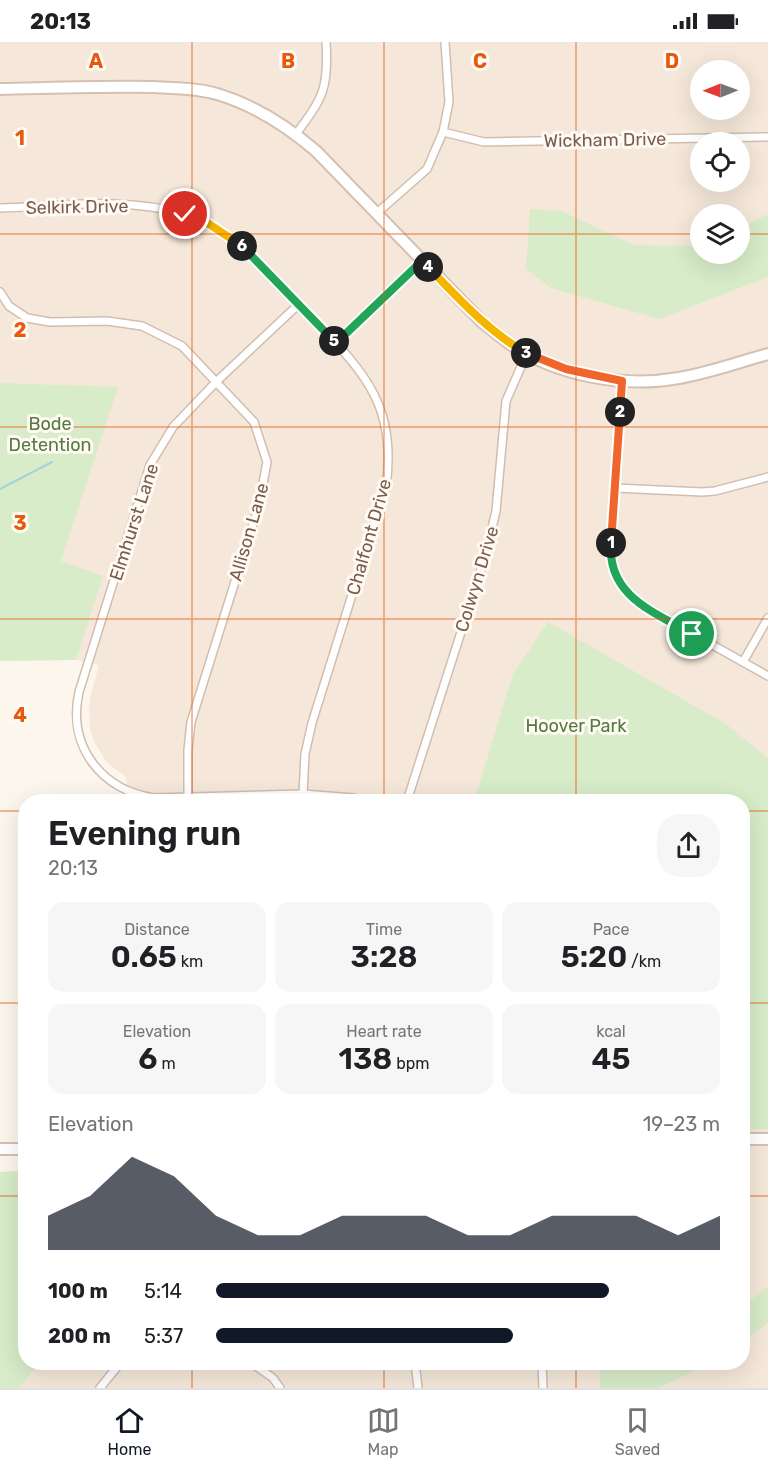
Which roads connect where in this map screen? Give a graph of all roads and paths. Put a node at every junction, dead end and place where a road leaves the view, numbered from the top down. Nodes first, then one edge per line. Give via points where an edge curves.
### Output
1 (326, 42) edge
2 (445, 42) edge
3 (0, 89) edge
4 (443, 132) junction
5 (296, 134) junction
6 (768, 137) edge
7 (0, 208) edge
8 (377, 213) junction
9 (422, 261) junction
10 (0, 292) edge
11 (299, 304) junction
12 (336, 343) junction
13 (527, 353) junction
14 (768, 354) edge
15 (217, 381) junction
16 (622, 381) junction
17 (768, 477) edge
18 (615, 488) junction
19 (768, 618) edge
20 (743, 662) junction
21 (768, 676) edge
22 (140, 794) edge
23 (188, 794) edge
24 (303, 794) edge
25 (409, 794) edge
26 (768, 1138) edge
27 (750, 1139) edge
28 (0, 1149) edge
29 (18, 1149) edge
30 (115, 1370) edge
31 (262, 1370) edge
32 (416, 1370) edge
33 (542, 1370) edge
34 (100, 1388) edge
35 (280, 1388) edge
36 (417, 1388) edge
37 (543, 1388) edge

1 - 5 street via 328,65 323,92
2 - 4 street via 449,102
3 - 5 street via 128,87 215,93 258,110
4 - 6 street, Wickham Drive via 484,142
4 - 8 street via 427,169
5 - 8 street
7 - 11 street, Selkirk Drive via 130,204 185,214 209,224 249,252
8 - 9 street
9 - 12 street
9 - 13 street via 481,321
10 - 15 street, Allison Lane via 9,306 38,322 107,321 142,326 182,346
11 - 12 street, Chalfont Drive
11 - 15 street, Elmhurst Lane
12 - 24 street, Chalfont Drive via 369,382 379,403 387,438 388,471 383,500 312,723 305,754
13 - 16 street via 566,369
13 - 25 street, Colwyn Drive via 506,401 496,511 485,557
14 - 16 street via 680,378
15 - 22 street, Elmhurst Lane via 173,427 150,465 78,700 77,722 88,755 101,774 122,789
15 - 23 street, Allison Lane via 254,422 267,462 259,505 191,722
16 - 18 street
17 - 18 street via 702,492
18 - 20 street via 610,548 620,585 641,605
19 - 20 street
20 - 21 street
26 - 27 street
28 - 29 street
30 - 34 street
31 - 35 street
32 - 36 street
33 - 37 street

